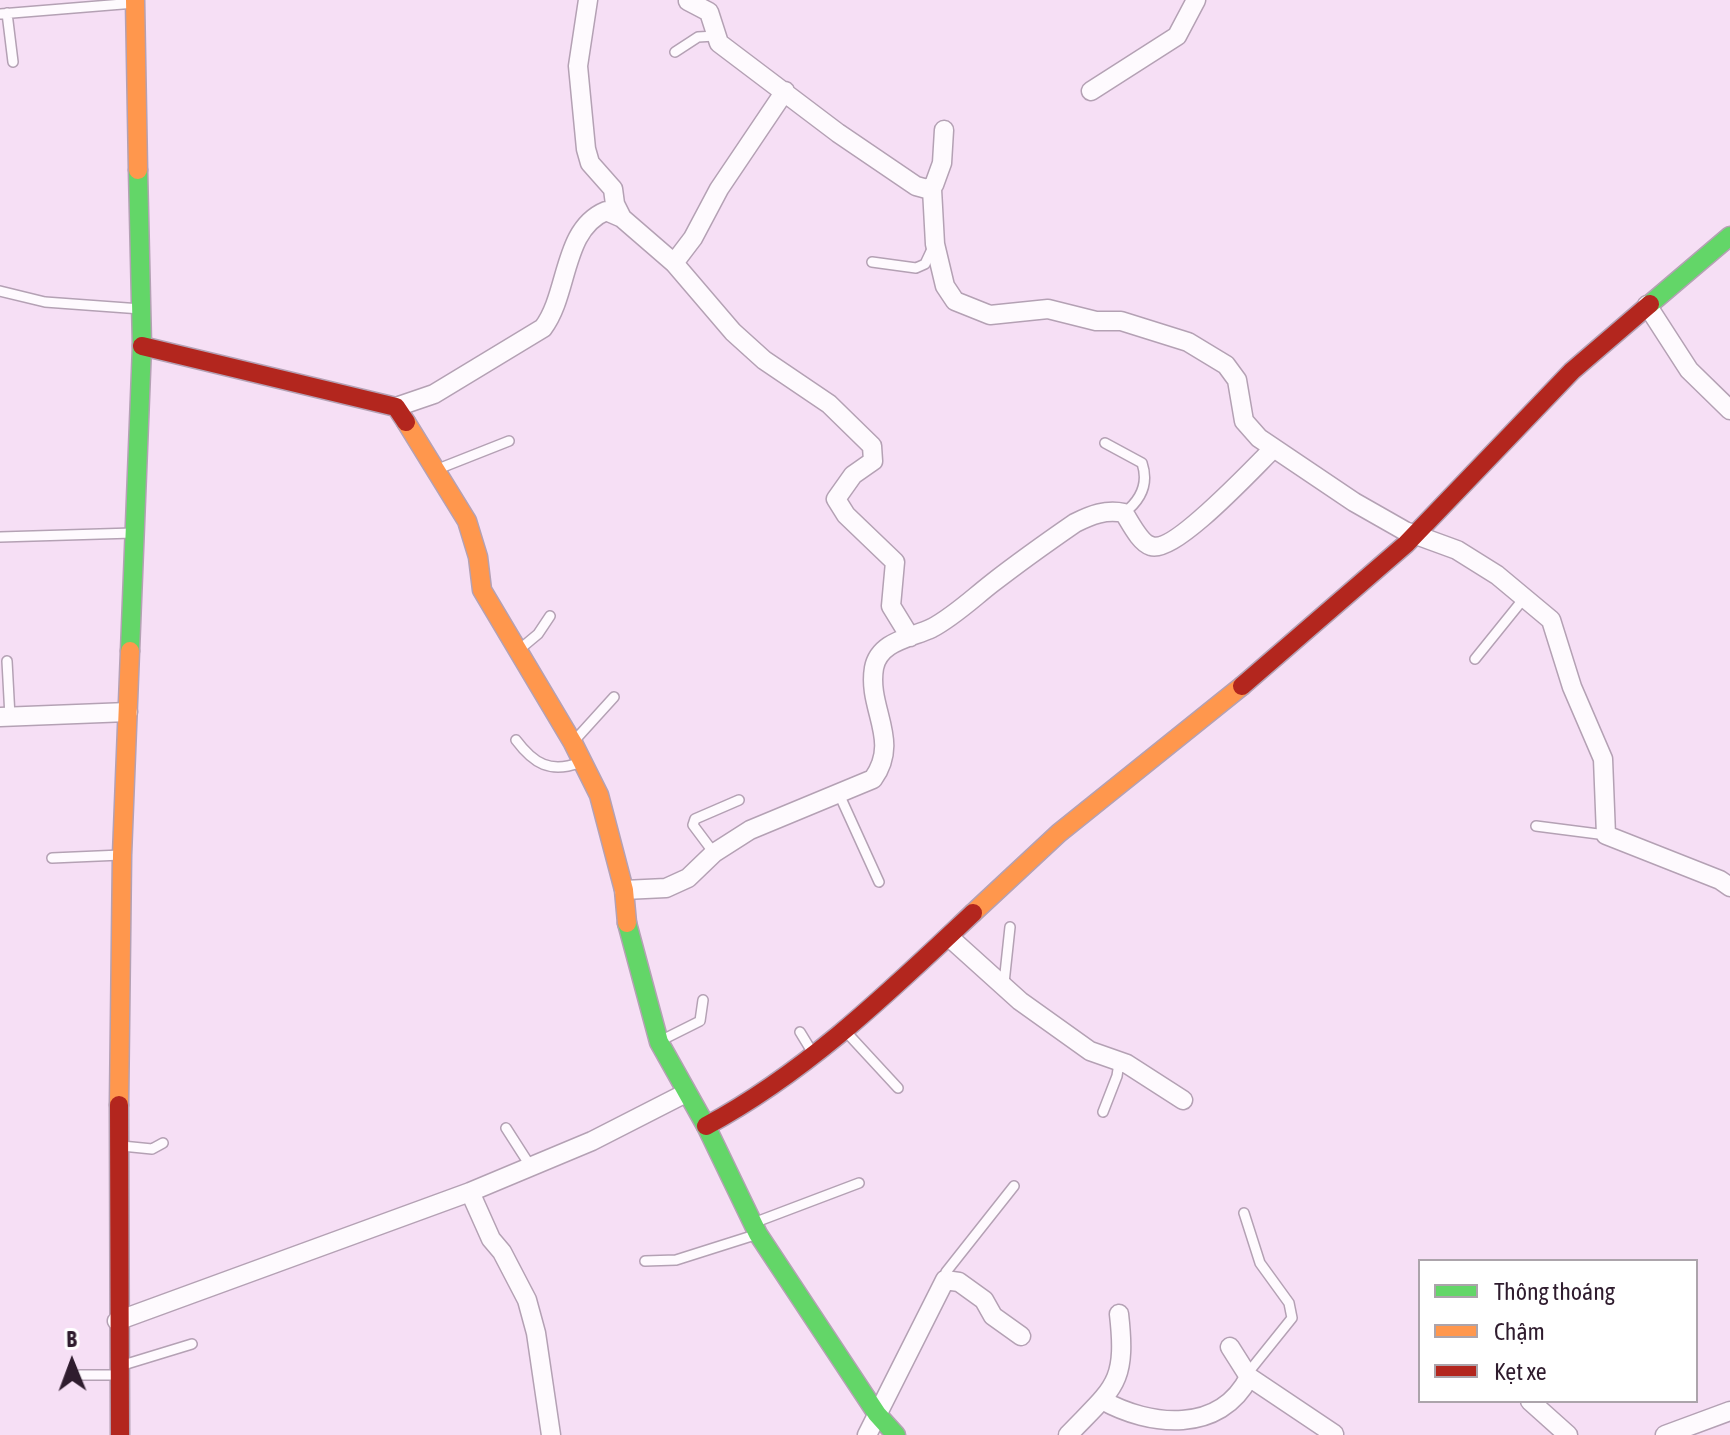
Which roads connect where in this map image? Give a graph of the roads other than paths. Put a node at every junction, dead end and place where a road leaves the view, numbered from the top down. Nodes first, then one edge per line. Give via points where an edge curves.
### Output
1 (588, 0) edge
2 (1196, 0) edge
3 (135, 1) edge
4 (688, 1) edge
5 (3, 13) edge
6 (715, 36) junction
7 (675, 52) dead end
8 (13, 62) dead end
9 (785, 91) junction
10 (1091, 91) dead end
11 (944, 130) dead end
12 (932, 189) junction
13 (622, 218) junction
14 (1730, 236) edge
15 (935, 244) junction
16 (872, 262) dead end
17 (674, 263) junction
18 (0, 291) edge
19 (1647, 305) junction
20 (141, 309) junction
21 (142, 346) junction
22 (396, 407) junction
23 (1730, 410) edge
24 (509, 441) dead end
25 (1105, 443) dead end
26 (1274, 448) junction
27 (438, 469) junction
28 (1124, 513) junction
29 (1415, 532) junction
30 (134, 533) junction
31 (0, 537) edge
32 (1525, 597) junction
33 (550, 616) dead end
34 (910, 637) junction
35 (517, 650) junction
36 (1475, 659) dead end
37 (7, 661) dead end
38 (614, 697) dead end
39 (128, 712) junction
40 (5, 717) edge
41 (516, 740) dead end
42 (573, 743) junction
43 (582, 761) junction
44 (839, 794) junction
45 (739, 800) dead end
46 (1536, 826) dead end
47 (1606, 835) junction
48 (714, 853) junction
49 (122, 855) junction
50 (52, 858) dead end
51 (879, 882) dead end
52 (1730, 887) edge
53 (624, 890) junction
54 (1010, 927) dead end
55 (949, 937) junction
56 (1004, 983) junction
57 (703, 1000) dead end
58 (800, 1032) dead end
59 (846, 1033) junction
60 (659, 1042) junction
61 (814, 1055) junction
62 (1119, 1063) junction
63 (898, 1088) dead end
64 (686, 1093) junction
65 (1183, 1100) dead end
66 (1103, 1112) dead end
67 (706, 1126) junction
68 (506, 1128) dead end
69 (163, 1143) dead end
70 (119, 1146) junction
71 (531, 1167) junction
72 (859, 1183) dead end
73 (1014, 1186) dead end
74 (470, 1192) junction
75 (1244, 1213) dead end
76 (755, 1228) junction
77 (645, 1261) dead end
78 (945, 1280) junction
79 (1119, 1314) dead end
80 (117, 1321) junction
81 (1021, 1336) dead end
82 (192, 1344) dead end
83 (1230, 1347) dead end
84 (117, 1371) junction
85 (80, 1375) dead end
86 (1248, 1376) junction
87 (1102, 1400) junction
88 (1532, 1403) edge
89 (1730, 1411) edge
90 (877, 1414) junction
91 (1323, 1432) edge
92 (120, 1435) edge
93 (551, 1435) edge
94 (867, 1435) edge
95 (896, 1435) edge
96 (1068, 1435) edge
97 (1568, 1435) edge
98 (1665, 1435) edge

1 - 13 street via 578,66 586,149 590,163 613,189
2 - 10 street via 1177,36
3 - 5 lane
3 - 20 street
4 - 6 street via 709,12
5 - 8 lane
6 - 7 lane via 698,37
6 - 9 street
9 - 12 street via 916,186
9 - 17 street
11 - 12 street via 942,163
12 - 15 street
13 - 17 street
13 - 22 street via 606,211 585,225 555,313 543,328 434,394
14 - 19 street
15 - 16 lane via 925,264 916,268
15 - 26 street via 945,286 955,301 972,309 990,315 1048,309 1096,321 1121,321 1188,342 1226,365 1237,380 1244,421
17 - 34 street via 733,332 829,404 872,446 873,461 853,475 836,499 895,562 891,606
18 - 20 lane via 45,302
19 - 23 street via 1689,370
19 - 29 street via 1572,371
20 - 21 street
21 - 22 street
21 - 30 street
22 - 27 street
24 - 27 lane
25 - 28 lane via 1142,463 1145,471 1137,503
26 - 28 street via 1204,516 1167,543 1147,545
26 - 29 street via 1354,502
27 - 35 street via 467,521 482,590
28 - 34 street via 1112,510 1075,523 933,627
29 - 32 street via 1457,550
29 - 55 street via 1231,695 1059,833
30 - 31 lane
30 - 39 street
32 - 36 lane
32 - 47 street via 1551,620 1603,759
33 - 35 lane
34 - 44 street via 883,650 874,666 886,746 883,765 873,779
35 - 42 street
37 - 40 lane
38 - 42 lane
39 - 40 street
39 - 49 street
41 - 43 lane via 542,766 561,769
42 - 43 street
43 - 53 street via 599,795
44 - 48 street via 788,812
44 - 51 lane
45 - 48 lane via 695,819 693,825
46 - 47 lane
47 - 52 street
48 - 53 street via 688,878 666,888
49 - 50 lane
49 - 70 street
53 - 60 street via 625,916
54 - 56 lane
55 - 56 street
55 - 59 street
56 - 62 street via 1020,1001 1090,1051
57 - 60 lane via 700,1021
58 - 61 lane
59 - 61 street
59 - 63 lane
60 - 64 street
61 - 67 street via 747,1104
62 - 65 street
62 - 66 lane
64 - 67 street
64 - 71 street
67 - 76 street
68 - 71 lane
69 - 70 lane via 152,1149
70 - 80 street
71 - 74 street
72 - 76 lane
73 - 78 lane
74 - 80 street
74 - 93 street via 527,1300
75 - 86 lane via 1260,1263 1289,1303 1292,1318
76 - 77 lane via 676,1260
76 - 90 street
78 - 81 street via 959,1282 984,1300 993,1316
78 - 90 street
79 - 87 street via 1122,1365
80 - 84 street
82 - 84 lane
83 - 86 street
84 - 85 lane
84 - 92 street
86 - 87 street via 1238,1397 1196,1420 1138,1417
86 - 91 street
87 - 96 street
88 - 97 street
89 - 98 street
90 - 94 street
90 - 95 street

